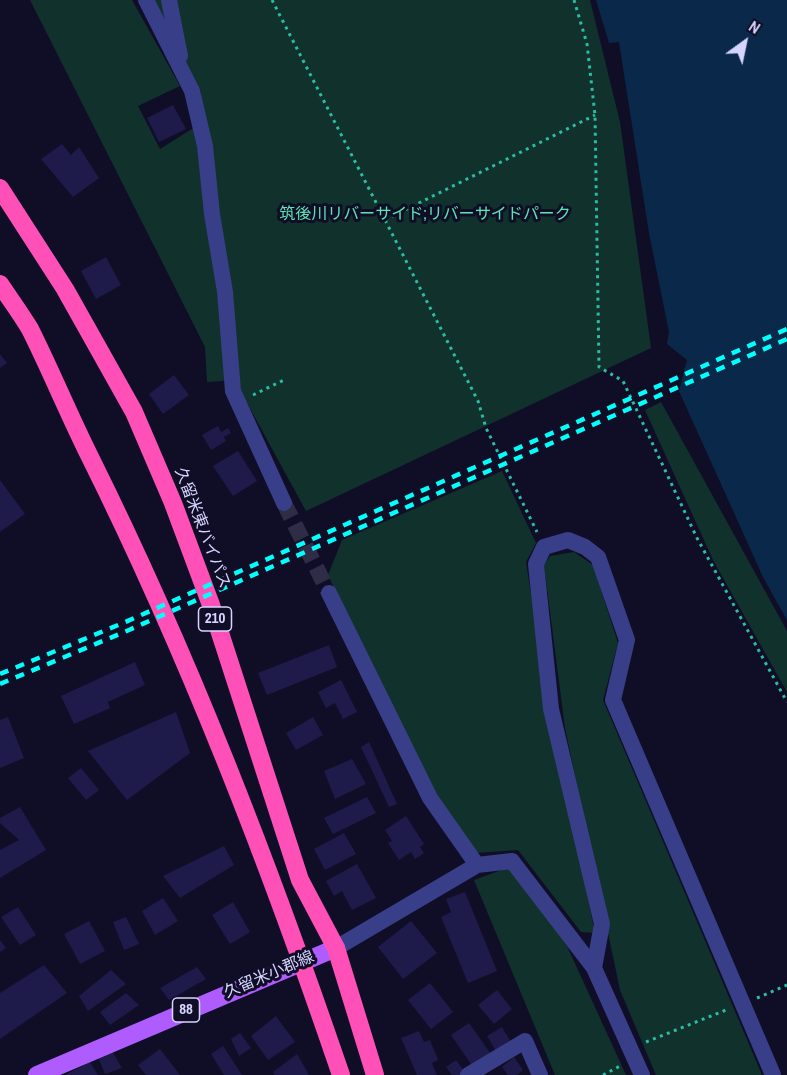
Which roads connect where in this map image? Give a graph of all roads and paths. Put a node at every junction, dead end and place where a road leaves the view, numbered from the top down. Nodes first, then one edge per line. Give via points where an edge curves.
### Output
1 (146, 0) edge
2 (169, 0) edge
3 (272, 0) edge
4 (574, 0) edge
5 (185, 77) junction
6 (595, 115) junction
7 (0, 188) edge
8 (385, 220) junction
9 (0, 284) edge
10 (284, 380) dead end
11 (238, 402) junction
12 (519, 494) dead end
13 (284, 503) tunnel mouth
14 (329, 593) tunnel mouth
15 (787, 702) edge
16 (477, 865) junction
17 (336, 948) junction
18 (302, 960) junction
19 (594, 968) junction
20 (787, 985) edge
21 (753, 1000) dead end
22 (726, 1009) dead end
23 (630, 1048) junction
24 (36, 1075) edge
25 (341, 1075) edge
26 (375, 1075) edge
27 (468, 1075) edge
28 (540, 1075) edge
29 (642, 1075) edge
30 (773, 1075) edge

1 - 5 street
2 - 5 street
3 - 8 path
4 - 6 path via 587,44
5 - 11 street via 205,146 225,292 233,392
6 - 8 path
6 - 15 path via 599,367 624,381 697,538
7 - 17 highway, 久留米東バイパス / 210 via 65,289 134,412 211,605 300,880
8 - 12 path via 478,401 486,428
9 - 18 highway, 210 via 29,327 152,584
10 - 11 path
11 - 13 street
14 - 16 street via 430,798
16 - 17 street
16 - 19 street via 513,861
17 - 18 main road, 久留米小郡線 / 88
17 - 26 highway, 久留米東バイパス / 210
18 - 24 main road, 久留米小郡線 / 88
18 - 25 highway, 210
19 - 23 street
19 - 30 street via 602,924 551,709 537,564 544,547 568,540 598,557 627,640 613,700
20 - 21 path
22 - 23 path
23 - 29 street
27 - 28 street via 525,1041

